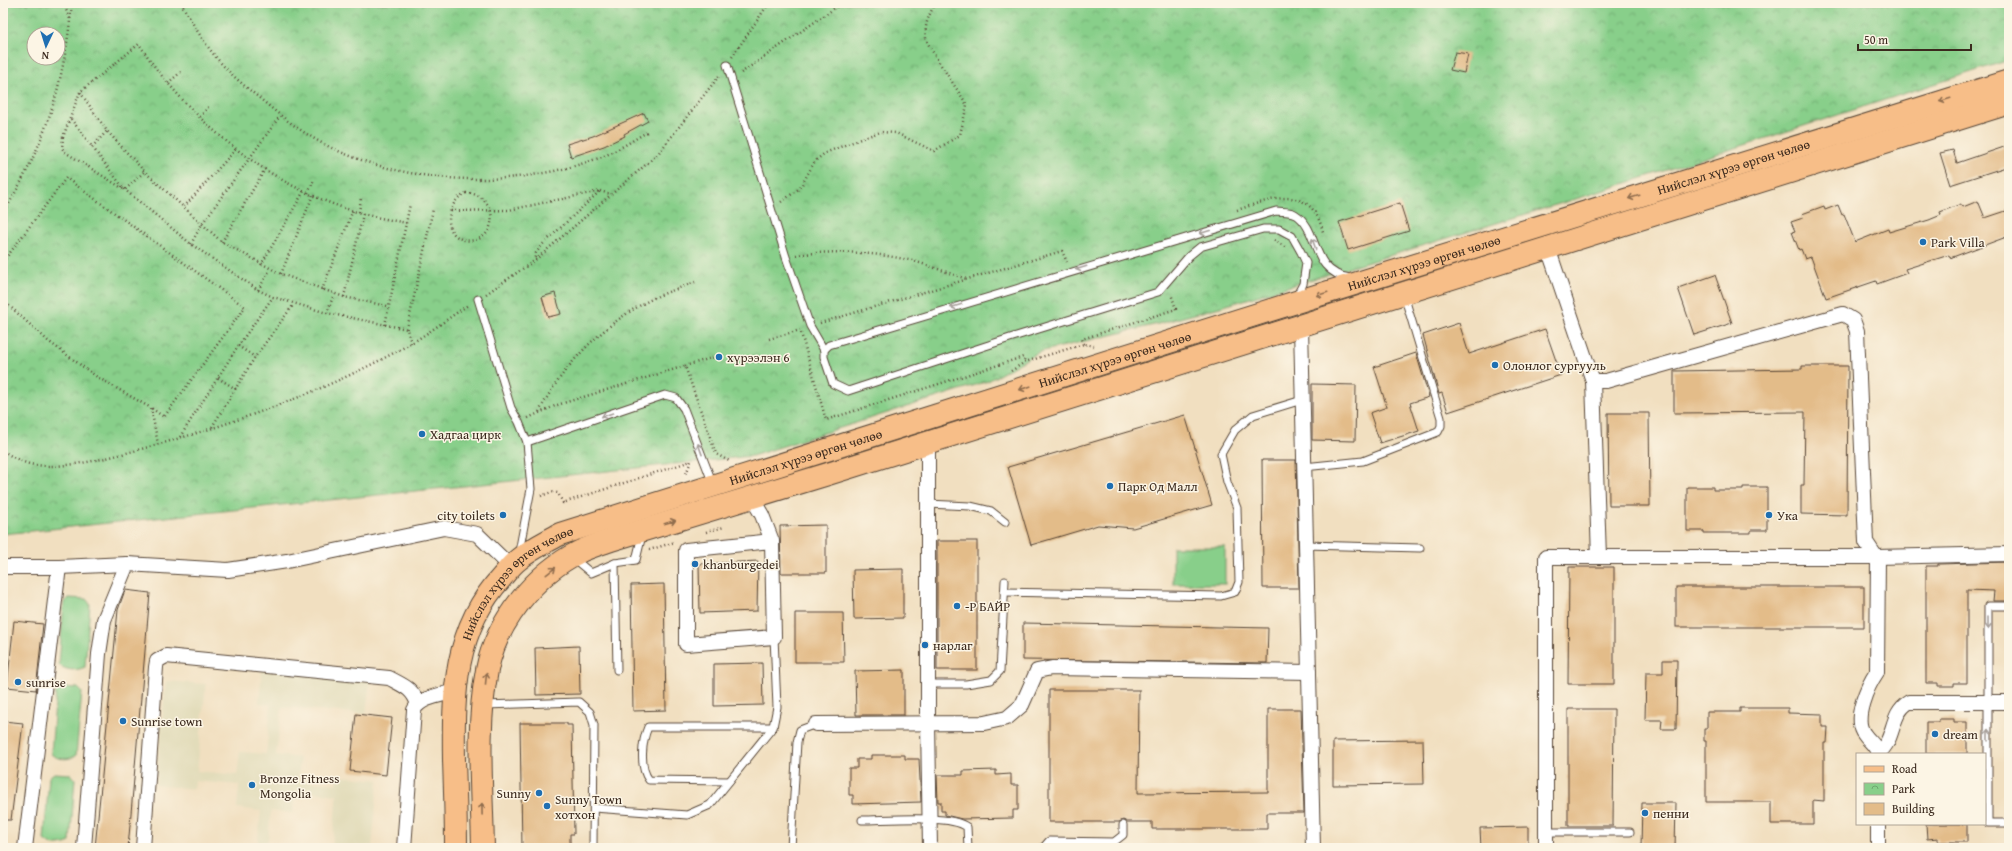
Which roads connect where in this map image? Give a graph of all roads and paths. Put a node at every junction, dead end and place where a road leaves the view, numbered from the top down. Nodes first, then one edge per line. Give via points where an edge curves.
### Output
1 (63, 3) edge
2 (72, 3) edge
3 (118, 3) edge
4 (123, 3) edge
5 (181, 3) edge
6 (769, 3) edge
7 (842, 3) edge
8 (936, 3) edge
9 (1941, 3) edge
10 (1942, 7) dead end
11 (70, 20) junction
12 (727, 65) junction
13 (181, 72) dead end
14 (730, 78) junction
15 (2009, 80) edge
16 (168, 83) junction
17 (80, 92) junction
18 (1981, 100) junction
19 (2009, 103) edge
20 (209, 106) dead end
21 (280, 116) junction
22 (200, 117) junction
23 (71, 118) junction
24 (107, 131) junction
25 (649, 131) dead end
26 (92, 146) junction
27 (236, 149) junction
28 (249, 160) junction
29 (265, 169) junction
30 (144, 172) junction
31 (314, 180) dead end
32 (125, 190) junction
33 (304, 191) junction
34 (600, 191) junction
35 (308, 193) junction
36 (610, 194) junction
37 (312, 195) junction
38 (361, 198) dead end
39 (410, 204) dead end
40 (184, 207) junction
41 (433, 209) dead end
42 (353, 210) junction
43 (451, 211) junction
44 (490, 211) junction
45 (359, 212) junction
46 (3, 214) edge
47 (362, 214) junction
48 (771, 214) junction
49 (406, 223) junction
50 (202, 224) junction
51 (1510, 236) junction
52 (222, 242) junction
53 (191, 244) junction
54 (1548, 248) junction
55 (793, 255) dead end
56 (1517, 258) junction
57 (534, 261) junction
58 (3, 262) edge
59 (261, 265) junction
60 (270, 270) junction
61 (281, 274) junction
62 (1364, 281) junction
63 (695, 282) dead end
64 (258, 290) junction
65 (322, 290) junction
66 (1404, 293) junction
67 (334, 294) junction
68 (273, 297) junction
69 (344, 297) junction
70 (478, 299) junction
71 (3, 300) edge
72 (1293, 303) junction
73 (294, 304) junction
74 (387, 306) junction
75 (327, 313) junction
76 (384, 325) junction
77 (810, 326) junction
78 (1301, 326) junction
79 (407, 329) junction
80 (800, 330) junction
81 (769, 339) dead end
82 (411, 343) junction
83 (238, 346) junction
84 (824, 350) junction
85 (718, 356) dead end
86 (255, 357) junction
87 (1025, 362) dead end
88 (685, 366) dead end
89 (218, 378) junction
90 (1593, 381) junction
91 (236, 389) junction
92 (1302, 400) junction
93 (151, 408) junction
94 (539, 412) dead end
95 (943, 414) junction
96 (212, 427) junction
97 (950, 436) junction
98 (180, 438) junction
99 (527, 442) junction
100 (928, 443) junction
101 (158, 444) junction
102 (3, 451) edge
103 (1304, 467) junction
104 (685, 476) dead end
105 (714, 486) junction
106 (752, 498) junction
107 (539, 504) dead end
108 (928, 504) junction
109 (1005, 522) dead end
110 (725, 526) dead end
111 (643, 530) junction
112 (703, 533) dead end
113 (681, 540) dead end
114 (772, 541) junction
115 (1306, 544) junction
116 (1420, 548) dead end
117 (637, 554) junction
118 (2009, 554) edge
119 (571, 557) junction
120 (1599, 557) junction
121 (1877, 557) junction
122 (514, 563) junction
123 (127, 564) junction
124 (615, 564) junction
125 (3, 567) edge
126 (59, 567) junction
127 (1005, 581) dead end
128 (1004, 592) junction
129 (2009, 606) edge
130 (774, 637) junction
131 (617, 670) dead end
132 (1309, 672) junction
133 (928, 684) junction
134 (455, 691) junction
135 (1987, 702) junction
136 (2009, 702) edge
137 (418, 704) junction
138 (483, 705) junction
139 (928, 723) junction
140 (816, 724) joint
141 (773, 727) junction
142 (1878, 753) edge
143 (729, 781) junction
144 (594, 808) junction
145 (930, 819) junction
146 (862, 820) dead end
147 (2009, 823) edge
148 (1123, 825) dead end
149 (1878, 825) edge
150 (1546, 832) junction
151 (1630, 832) dead end
152 (26, 848) edge
153 (84, 848) edge
154 (143, 848) edge
155 (404, 848) edge
156 (456, 848) edge
157 (483, 848) edge
158 (593, 848) edge
159 (791, 848) edge
160 (930, 848) edge
161 (968, 848) edge
162 (1043, 848) edge
163 (1313, 848) edge
164 (1546, 848) edge
165 (1878, 848) edge

1 - 11 path
2 - 11 path
3 - 4 path
5 - 21 path via 216,57
6 - 12 path
7 - 14 path
8 - 48 path via 926,25 926,39 967,105 960,135 934,151 896,133 881,132 825,152 815,161 800,188 778,205
9 - 10 path
11 - 46 path via 48,123 26,174
12 - 14 lane
12 - 36 path via 657,155
13 - 16 path
14 - 48 lane
15 - 18 main road, Нийслэл хүрээ өргөн чөлөө
16 - 17 path via 139,44
16 - 22 path
17 - 23 path
17 - 24 path
18 - 19 main road, Нийслэл хүрээ өргөн чөлөө
18 -> 51 main road, Нийслэл хүрээ өргөн чөлөө
18 - 54 main road, Нийслэл хүрээ өргөн чөлөө
20 - 22 path
21 - 25 path via 320,142 366,161 412,174 462,179 517,176 582,164 606,155
21 - 28 path
22 - 27 path
23 - 26 path
23 - 32 path via 63,137 62,148 65,152
24 - 26 path
24 - 30 path
26 - 32 path
27 - 28 path
27 - 40 path
28 - 29 path
28 - 50 path
29 - 33 path
29 - 52 path
30 - 32 path
30 - 40 path
31 - 35 path
32 - 53 path
33 - 35 path
33 - 59 path
34 - 36 path
34 - 44 path via 524,208
34 - 57 path via 542,245
35 - 37 path
36 - 57 path
37 - 42 path
37 - 61 path
38 - 45 path
39 - 49 path
40 - 50 path
41 - 79 path
42 - 45 path
42 - 65 path
43 - 44 path
43 - 44 path via 456,199 470,193 485,200
43 - 44 path via 450,226 453,233 462,240 470,241 481,238 489,231
45 - 47 path
47 - 49 path
47 - 69 path
48 - 77 lane
49 - 74 path
50 - 52 path
50 - 53 path
51 - 56 main road
51 - 62 main road, Нийслэл хүрээ өргөн чөлөө
52 - 59 path
53 - 64 path
54 - 56 main road, Нийслэл хүрээ өргөн чөлөө
54 - 90 street
55 - 77 path via 824,252 870,253 910,261 968,279
56 - 66 main road, Нийслэл хүрээ өргөн чөлөө
57 - 70 path
58 - 93 path via 66,178 244,307 164,417
59 - 60 path
60 - 61 path
60 - 64 path
61 - 65 path
62 -> 72 main road, Нийслэл хүрээ өргөн чөлөө
62 -> 84 lane via 1342,277 1326,266 1316,250 1308,225 1294,213 1276,211 828,345
63 - 94 path via 658,296 616,320 568,366
64 - 68 path
65 - 67 path
66 - 78 main road, Нийслэл хүрээ өргөн чөлөө
66 - 103 lane via 1441,418 1438,432 1363,461
67 - 69 path
67 - 75 path
68 - 73 path
68 - 83 path
69 - 74 path
70 - 82 path
70 - 99 lane via 511,408
71 - 93 path via 48,341 96,377
72 - 84 lane via 1303,284 1306,263 1292,236 1279,229 1263,229 1200,247 1158,292 1013,336 848,392 833,384
72 -> 95 main road, Нийслэл хүрээ өргөн чөлөө
73 - 75 path
73 - 86 path
74 - 76 path
75 - 76 path
76 - 79 path
77 - 80 path
77 - 84 lane
78 - 92 street
78 - 97 main road, Нийслэл хүрээ өргөн чөлөө
79 - 82 path
80 - 81 path
80 - 87 path via 826,420 1023,358
82 - 96 path via 364,368 309,392
83 - 86 path
83 - 89 path
85 - 88 path
86 - 91 path
89 - 91 path
89 - 98 path
90 - 120 street
90 - 121 street via 1606,381 1843,314 1853,320 1857,331 1866,542
91 - 96 path
92 - 103 street
92 - 128 lane via 1254,414 1234,430 1222,454 1227,482 1237,508 1239,582 1235,592 1221,596
93 - 101 path
95 - 97 main road
95 - 105 main road, Нийслэл хүрээ өргөн чөлөө
96 - 98 path
97 - 100 main road, Нийслэл хүрээ өргөн чөлөө
98 - 101 path
105 -> 99 lane via 684,408 676,398 665,395
99 - 122 lane via 531,489
100 - 106 main road, Нийслэл хүрээ өргөн чөлөө
100 - 108 street
101 - 102 path via 83,462 48,466 25,463
103 - 115 street
104 - 107 path via 691,461 563,503 558,493 552,492 540,496
105 - 122 main road, Нийслэл хүрээ өргөн чөлөө via 560,534 537,546
111 -> 106 main road, Нийслэл хүрээ өргөн чөлөө
106 - 114 street
108 - 109 lane via 970,506 991,511
108 - 133 street
110 - 112 path
111 - 117 lane
111 - 119 main road, Нийслэл хүрээ өргөн чөлөө via 604,542
113 - 117 path
114 - 130 street
114 - 130 street via 686,550 686,644
115 - 116 lane
115 - 132 street
117 - 124 lane via 636,560
118 - 121 street
119 - 124 lane via 591,573
138 -> 119 main road, Нийслэл хүрээ өргөн чөлөө via 487,668 501,629 534,584
120 - 121 street
120 - 150 street via 1546,557
121 - 142 street via 1877,672 1868,686 1861,714 1864,734 1874,744
122 - 123 street via 477,534 444,528 287,561 228,570
122 - 134 main road, Нийслэл хүрээ өргөн чөлөө via 493,586 476,612 464,642
123 - 126 street
123 - 153 street via 104,620 99,654
124 - 131 lane
125 - 126 street
126 - 152 street
127 - 128 lane
128 - 133 lane via 1000,671 990,680 966,684
129 -> 135 lane via 1988,606
130 - 141 lane via 777,707
132 - 139 street via 1052,668 1037,671 1022,705 1007,718 984,723
132 - 163 street
133 - 139 street
134 - 137 street
134 - 156 main road, Нийслэл хүрээ өргөн чөлөө via 453,728
135 - 136 street
135 - 142 street via 1908,702 1900,708 1888,742
147 -> 135 lane via 1988,823
137 - 154 street via 408,688 389,678 166,656 157,661 156,667
137 - 155 street via 413,715
138 - 144 lane via 579,702 590,712 594,724
157 -> 138 main road, Нийслэл хүрээ өргөн чөлөө
139 - 140 street
139 - 145 street
140 - 159 lane via 800,730 797,742
141 - 143 lane
141 - 143 lane via 648,726 644,738 644,774 649,780
143 - 144 lane via 710,805 687,815
144 - 158 lane
145 - 146 lane
145 - 160 street
145 - 161 lane via 961,822 968,827
148 - 162 lane via 1123,835 1114,842 1049,842
149 - 165 street
150 - 151 lane
150 - 164 street

